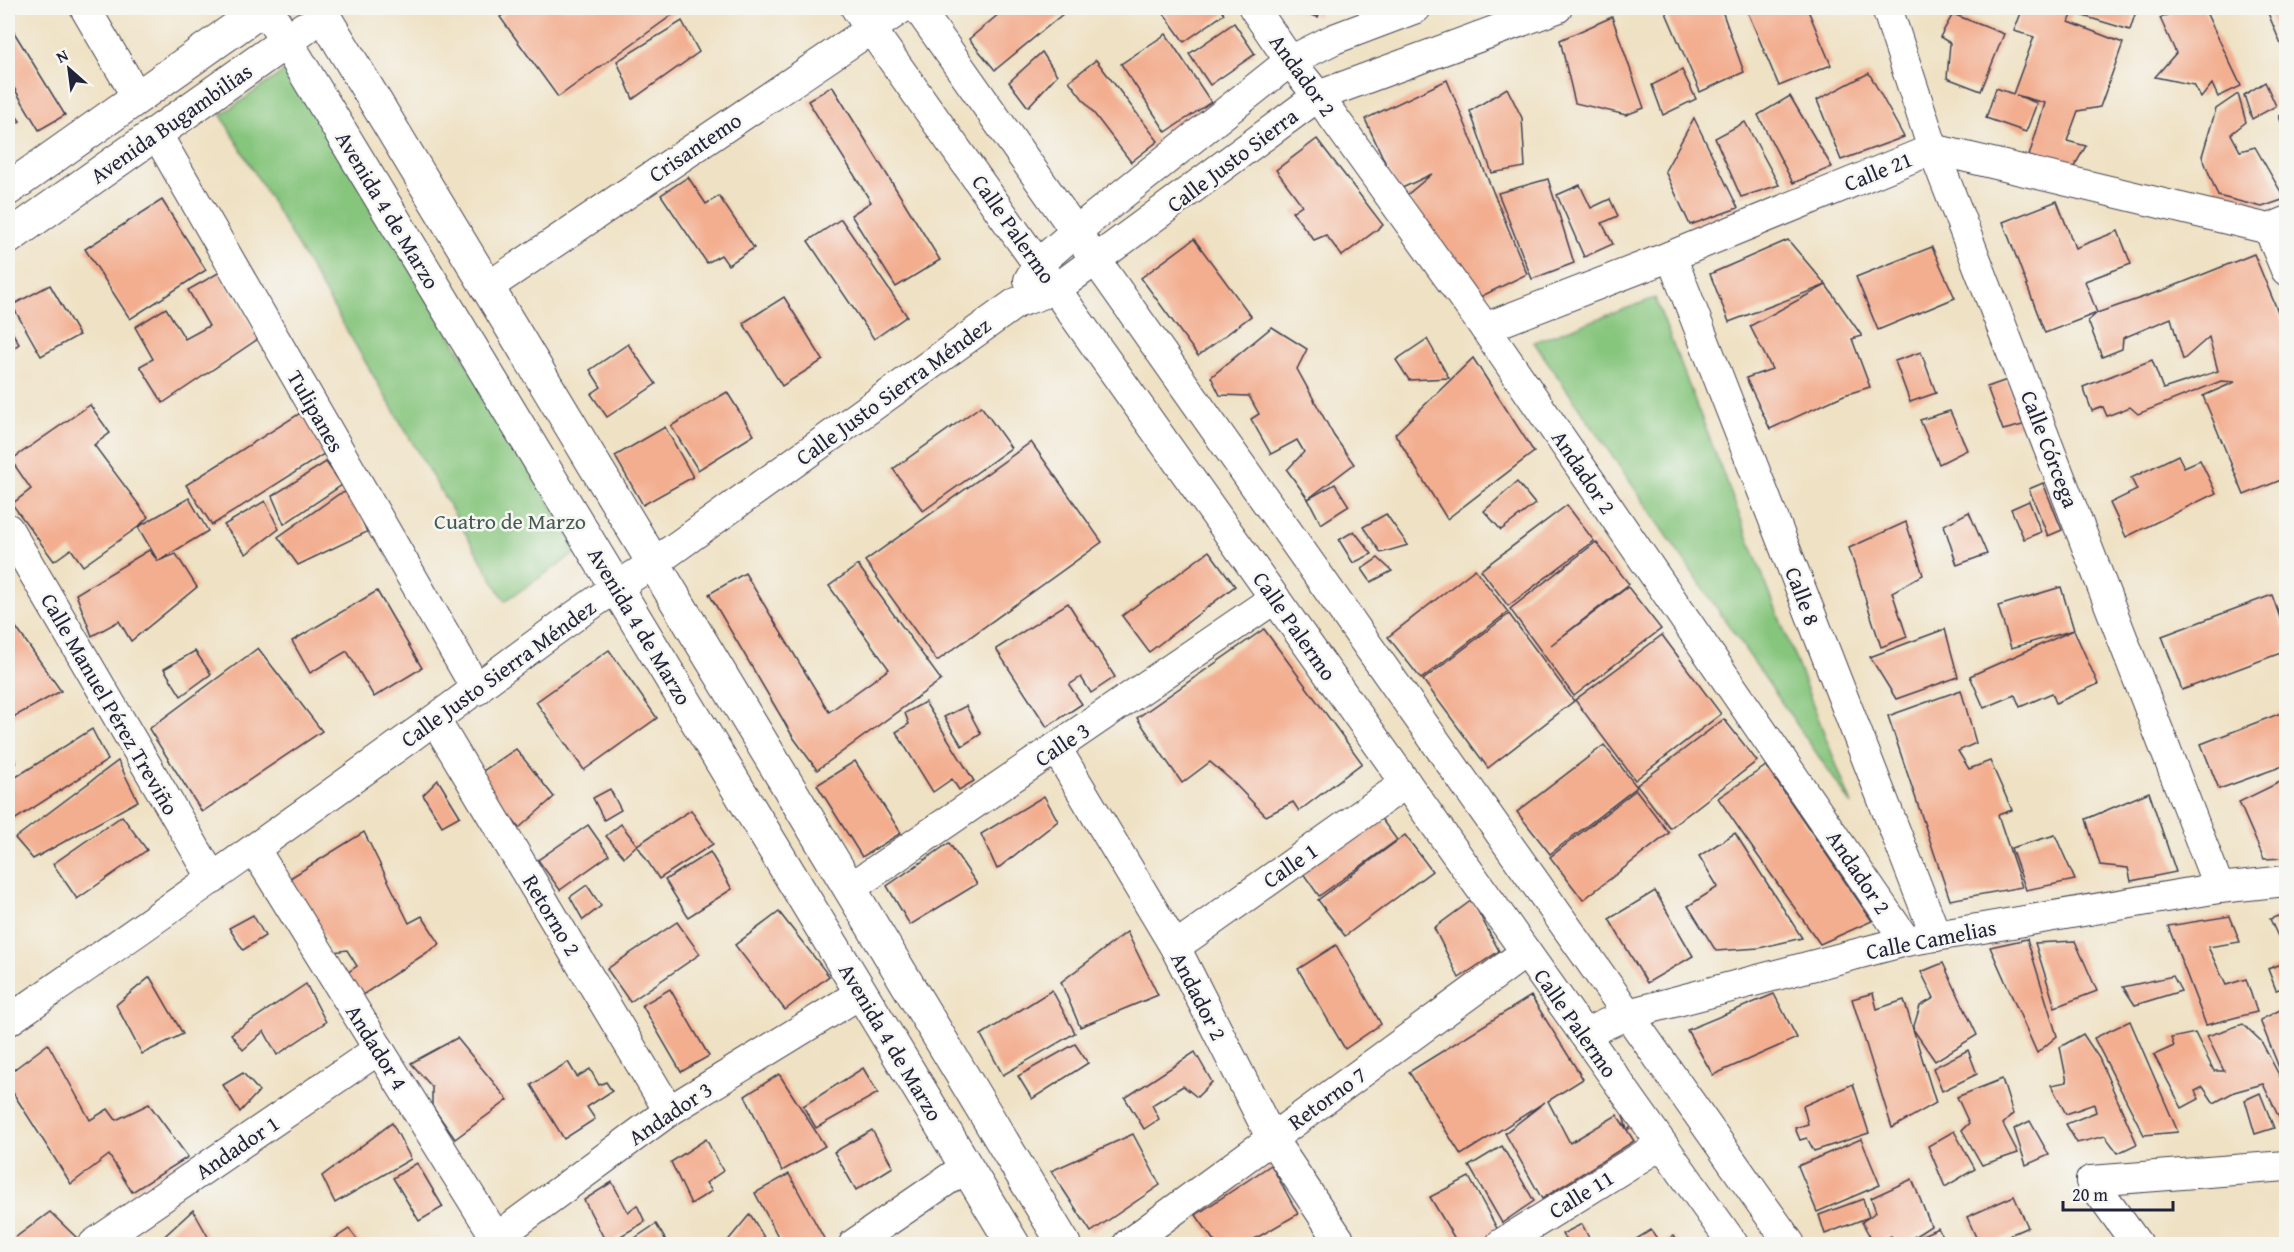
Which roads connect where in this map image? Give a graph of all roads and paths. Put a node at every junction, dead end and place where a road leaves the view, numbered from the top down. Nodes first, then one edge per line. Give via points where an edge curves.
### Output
1 (86, 8) edge
2 (265, 8) edge
3 (902, 8) edge
4 (918, 8) edge
5 (1254, 8) edge
6 (1346, 8) edge
7 (1416, 8) edge
8 (1557, 8) edge
9 (1887, 8) edge
10 (326, 10) edge
11 (864, 18) edge
12 (1335, 39) junction
13 (286, 41) junction
14 (1290, 61) junction
15 (1318, 96) junction
16 (137, 97) junction
17 (156, 133) junction
18 (1933, 148) junction
19 (8, 189) edge
20 (2278, 226) edge
21 (1076, 232) junction
22 (8, 238) edge
23 (1671, 256) junction
24 (1096, 260) junction
25 (1038, 264) junction
26 (2286, 270) edge
27 (488, 287) junction
28 (1056, 289) junction
29 (1016, 303) junction
30 (1485, 328) junction
31 (8, 529) edge
32 (654, 563) junction
33 (616, 587) junction
34 (1275, 598) junction
35 (477, 690) junction
36 (435, 720) junction
37 (1056, 748) junction
38 (1406, 783) junction
39 (255, 850) junction
40 (213, 879) junction
41 (2286, 881) edge
42 (2219, 888) junction
43 (849, 889) junction
44 (1936, 936) junction
45 (1906, 941) junction
46 (1174, 947) junction
47 (1526, 952) junction
48 (861, 993) junction
49 (1628, 1014) junction
50 (8, 1021) edge
51 (1584, 1034) junction
52 (379, 1049) junction
53 (669, 1111) junction
54 (1272, 1139) junction
55 (1662, 1144) junction
56 (2286, 1166) edge
57 (966, 1167) junction
58 (494, 1243) edge
59 (94, 1245) edge
60 (854, 1245) edge
61 (1013, 1245) edge
62 (1064, 1245) edge
63 (1128, 1245) edge
64 (1342, 1245) edge
65 (1501, 1245) edge
66 (1733, 1245) edge
67 (1790, 1245) edge
68 (2137, 1245) edge

1 - 16 street
2 - 13 main road, Avenida 4 de Marzo
2 - 16 main road, Avenida Bugambilias
3 - 11 street, Crisantemo
4 - 21 street
5 - 14 street, Andador 2
6 - 12 street
7 - 12 street, Calle Justo Sierra
8 - 15 street, Calle Justo Sierra
9 - 18 street, Calle Córcega
10 - 13 main road, Avenida Bugambilias
10 - 27 main road, Avenida 4 de Marzo
11 - 25 street, Calle Palermo
11 - 27 street, Crisantemo
12 - 14 street, Calle Justo Sierra
13 - 17 main road, Avenida Bugambilias
13 - 33 main road, Avenida 4 de Marzo
14 - 15 street, Andador 2
14 - 21 street, Calle Justo Sierra
15 - 24 street, Calle Justo Sierra
15 - 30 street, Andador 2
16 - 19 main road, Avenida Bugambilias
17 - 22 main road, Avenida Bugambilias
17 - 35 street, Tulipanes
18 - 20 street, Calle 21
18 - 23 street, Calle 21
18 - 42 street, Calle Córcega
20 - 26 street
21 - 24 street
21 - 25 street, Calle Justo Sierra
23 - 30 street, Calle 21
23 - 44 street, Calle 8
24 - 28 street, Calle Justo Sierra
24 - 49 street
25 - 28 street, Calle Palermo
25 - 29 street, Calle Justo Sierra Méndez
27 - 32 main road, Avenida 4 de Marzo
28 - 29 street, Calle Justo Sierra Méndez
28 - 34 street, Calle Palermo
29 - 32 street, Calle Justo Sierra Méndez
30 - 45 street, Andador 2
31 - 40 street, Calle Manuel Pérez Treviño
32 - 33 street, Calle Justo Sierra Méndez
32 - 43 main road, Avenida 4 de Marzo
33 - 35 street, Calle Justo Sierra Méndez
33 - 48 main road, Avenida 4 de Marzo
34 - 37 street, Calle 3
34 - 38 street, Calle Palermo
35 - 36 street, Calle Justo Sierra Méndez
36 - 39 street, Calle Justo Sierra Méndez
36 - 53 street, Retorno 2
37 - 43 street, Calle 3
37 - 46 street, Andador 2
38 - 46 street, Calle 1
38 - 47 street, Calle Palermo
39 - 40 street, Calle Justo Sierra Méndez
39 - 52 street, Andador 4
40 - 50 street, Calle Justo Sierra Méndez
41 - 42 street, Calle Camelias
42 - 44 street, Calle Camelias
43 - 62 main road, Avenida 4 de Marzo
44 - 45 street, Calle Camelias
45 - 49 street, Calle Camelias
46 - 54 street, Andador 2
47 - 51 street, Calle Palermo
47 - 54 street, Retorno 7
48 - 53 street, Andador 3
48 - 57 main road, Avenida 4 de Marzo
49 - 51 street, Calle Camelias
49 - 67 street
51 - 55 street, Calle Palermo
52 - 58 street, Andador 4
52 - 59 street, Andador 1
53 - 58 street, Andador 3
54 - 63 street, Retorno 7
54 - 64 street, Andador 2
55 - 65 street, Calle 11
55 - 66 street, Calle Palermo
56 - 68 street via 2091,1181
57 - 60 street
57 - 61 main road, Avenida 4 de Marzo

